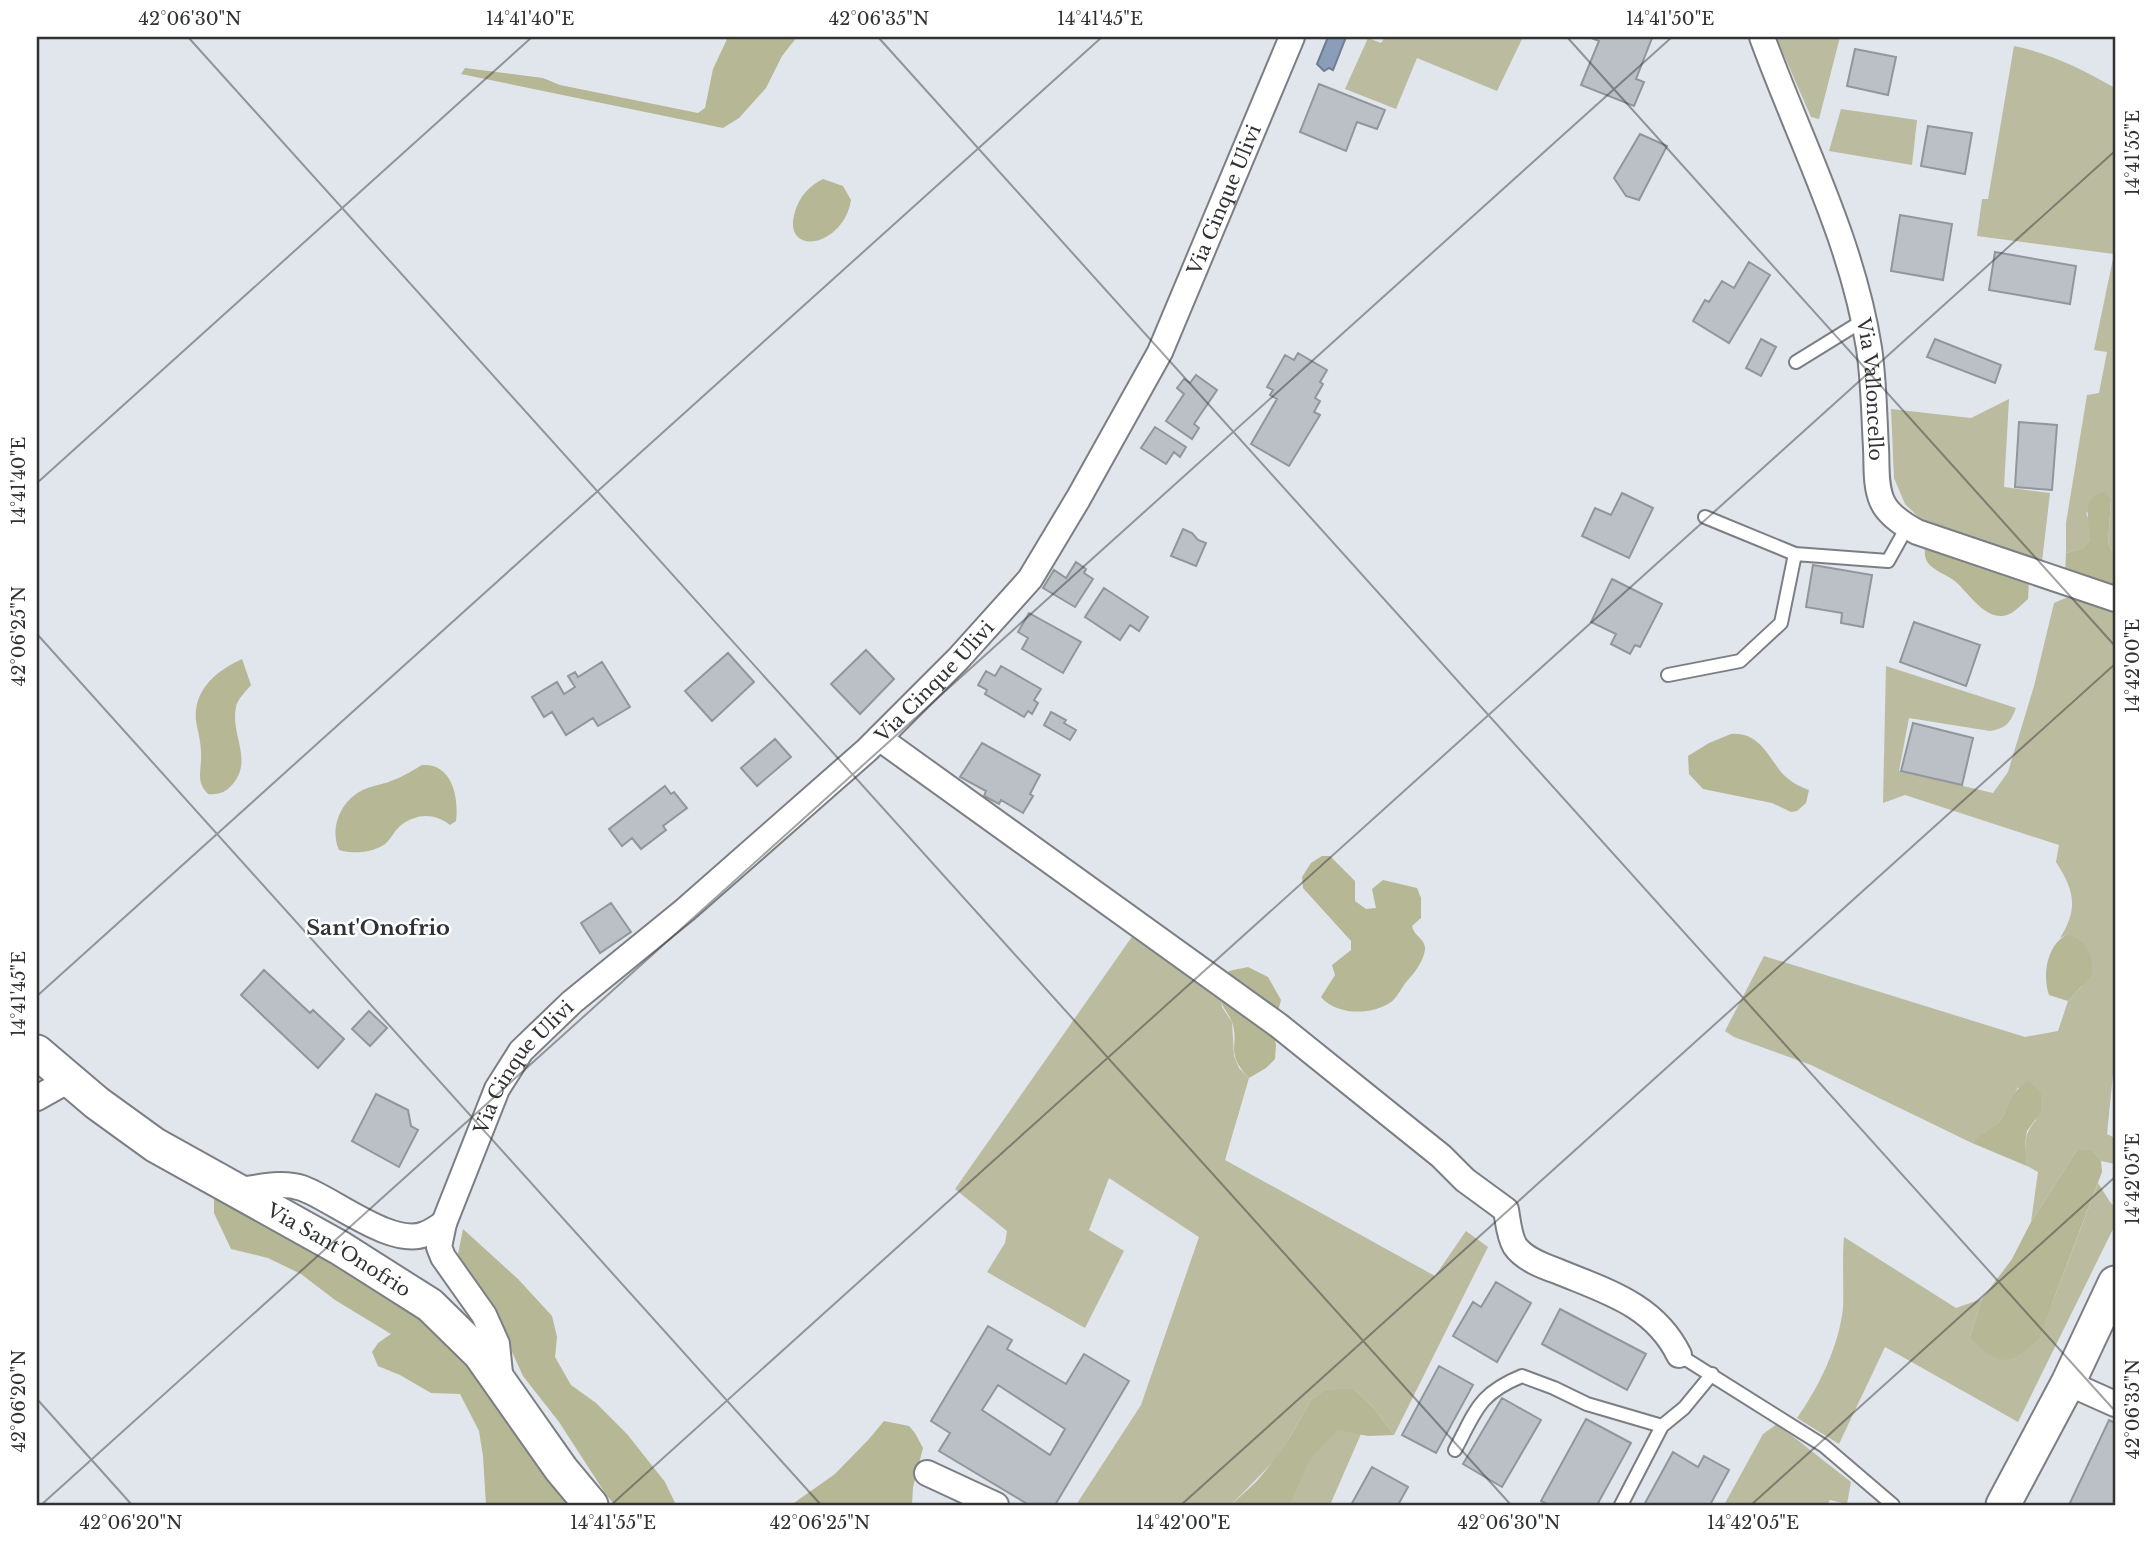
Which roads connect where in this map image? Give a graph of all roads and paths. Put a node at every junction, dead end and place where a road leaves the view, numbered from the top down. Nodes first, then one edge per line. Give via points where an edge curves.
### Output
1 (1292, 37) edge
2 (1762, 37) edge
3 (1864, 320) junction
4 (1796, 362) dead end
5 (1705, 517) dead end
6 (1907, 527) junction
7 (1795, 554) junction
8 (2115, 599) edge
9 (1668, 675) dead end
10 (879, 738) junction
11 (37, 1052) edge
12 (69, 1080) junction
13 (37, 1098) edge
14 (238, 1190) junction
15 (443, 1223) junction
16 (2115, 1283) edge
17 (1677, 1353) joint
18 (1712, 1374) junction
19 (2067, 1383) junction
20 (501, 1384) junction
21 (2115, 1404) edge
22 (1662, 1426) junction
23 (1455, 1450) dead end
24 (927, 1473) dead end
25 (591, 1505) edge
26 (996, 1505) edge
27 (1621, 1505) edge
28 (1893, 1505) edge
29 (2003, 1505) edge

1 - 10 street, Via Cinque Ulivi via 1160,352 1078,499 1030,579
2 - 3 street, Via Valloncello via 1843,249
3 - 4 lane
3 - 6 street, Via Valloncello via 1878,486 1885,507
5 - 7 lane
6 - 7 lane via 1888,561
6 - 8 street, Via Valloncello
7 - 9 lane via 1781,623 1740,661
10 - 15 street, Via Cinque Ulivi via 521,1051 497,1089
10 - 17 street via 1278,1025 1506,1210 1516,1247 1537,1263 1645,1311 1672,1340
11 - 12 street, Via Sant'Onofrio
12 - 13 street
12 - 14 street, Via Sant'Onofrio via 155,1145
14 - 15 street via 282,1184 303,1188 378,1228 409,1237 424,1235
14 - 20 street, Via Sant'Onofrio via 430,1305 480,1354
15 - 20 street via 439,1247 484,1315 496,1344
16 - 19 street
17 - 18 lane
18 - 22 lane
18 - 28 lane via 1824,1446
19 - 21 street
19 - 29 street
20 - 25 street, Via Sant'Onofrio
22 - 23 lane via 1587,1404 1522,1377 1500,1385 1483,1399
22 - 27 lane
24 - 26 street

